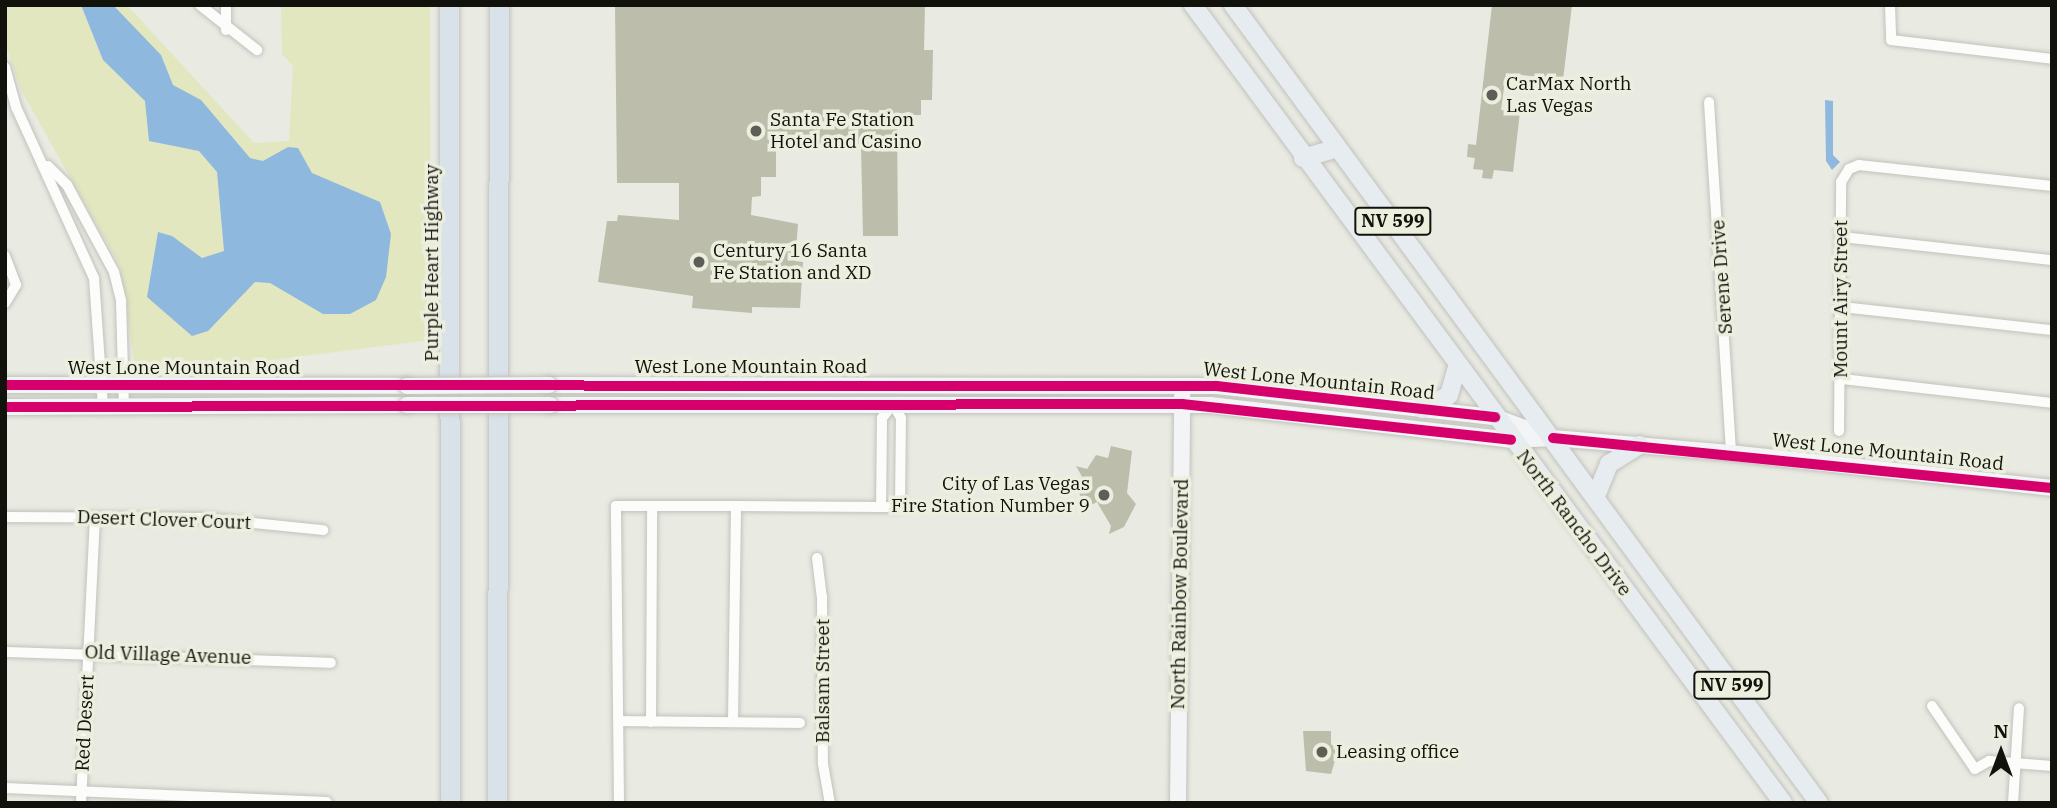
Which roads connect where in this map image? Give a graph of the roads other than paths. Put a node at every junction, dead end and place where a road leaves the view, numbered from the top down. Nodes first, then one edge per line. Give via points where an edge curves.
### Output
1 (200, 5) edge
2 (226, 5) edge
3 (449, 5) edge
4 (499, 5) edge
5 (1193, 5) edge
6 (1233, 5) edge
7 (1891, 5) edge
8 (226, 30) junction
9 (257, 50) dead end
10 (2052, 59) edge
11 (5, 67) edge
12 (1709, 102) dead end
13 (1338, 148) junction
14 (1303, 158) junction
15 (46, 164) junction
16 (2052, 186) edge
17 (1842, 237) junction
18 (5, 256) edge
19 (2052, 260) edge
20 (5, 303) edge
21 (1842, 307) junction
22 (2052, 330) edge
23 (1457, 367) junction
24 (1842, 379) junction
25 (1076, 384) junction
26 (1104, 384) junction
27 (5, 385) edge
28 (103, 385) junction
29 (123, 385) junction
30 (893, 385) junction
31 (933, 385) junction
32 (988, 385) junction
33 (1004, 385) junction
34 (1182, 385) junction
35 (2052, 402) edge
36 (1076, 403) junction
37 (1104, 403) junction
38 (893, 404) junction
39 (933, 404) junction
40 (987, 404) junction
41 (1004, 404) junction
42 (1182, 404) junction
43 (103, 406) junction
44 (124, 406) junction
45 (5, 407) edge
46 (1422, 409) junction
47 (1494, 417) junction
48 (1839, 430) dead end
49 (1553, 438) junction
50 (1511, 440) junction
51 (1640, 445) junction
52 (1731, 453) junction
53 (2052, 488) edge
54 (1597, 496) junction
55 (652, 506) junction
56 (736, 506) junction
57 (881, 507) junction
58 (5, 517) edge
59 (95, 517) junction
60 (323, 530) dead end
61 (817, 558) dead end
62 (5, 652) edge
63 (88, 652) junction
64 (331, 663) dead end
65 (1932, 706) dead end
66 (2019, 708) dead end
67 (620, 721) junction
68 (651, 722) junction
69 (733, 722) junction
70 (800, 723) dead end
71 (498, 727) junction
72 (2017, 764) junction
73 (2052, 766) edge
74 (5, 788) edge
75 (82, 790) junction
76 (327, 802) edge
77 (81, 803) edge
78 (450, 803) edge
79 (497, 803) edge
80 (511, 803) edge
81 (619, 803) edge
82 (830, 803) edge
83 (1178, 803) edge
84 (1783, 803) edge
85 (1819, 803) edge
86 (2013, 803) edge

1 - 8 street
2 - 8 street
3 - 78 highway, Purple Heart Highway
4 - 71 highway
5 - 14 main road, North Rancho Drive / NV 599
6 - 13 main road, North Rancho Drive / NV 599
7 - 10 street via 1892,40
8 - 9 street
11 - 15 street via 16,107
12 - 52 street, Serene Drive
13 - 14 main road
13 - 49 main road, North Rancho Drive / NV 599
14 - 23 main road, North Rancho Drive / NV 599
15 - 28 street via 54,194 94,278
15 - 29 street via 74,197 114,272
16 - 17 street, Mount Airy Street via 1859,165 1849,169 1841,182
17 - 19 street
17 - 21 street, Mount Airy Street
18 - 20 street via 14,272 14,293
21 - 22 street
21 - 24 street, Mount Airy Street
23 - 46 main road via 1449,395
23 - 47 main road, North Rancho Drive / NV 599
24 - 35 street
24 - 48 street, Mount Airy Street
25 - 26 main road, West Lone Mountain Road
25 - 33 main road, West Lone Mountain Road
25 - 36 main road
26 - 34 main road, West Lone Mountain Road
26 - 37 main road
27 - 28 main road, West Lone Mountain Road
28 - 29 main road, West Lone Mountain Road
28 - 43 street
29 - 30 main road, West Lone Mountain Road, bridge
29 - 44 street
30 - 31 main road, West Lone Mountain Road
30 - 38 main road
31 - 32 main road, West Lone Mountain Road
31 - 39 main road
32 - 33 main road, West Lone Mountain Road
32 - 40 main road
33 - 41 main road
34 - 42 main road, North Rainbow Boulevard
34 - 46 main road, West Lone Mountain Road
36 - 37 main road, West Lone Mountain Road
36 - 41 main road, West Lone Mountain Road
37 - 42 main road, West Lone Mountain Road
38 - 39 main road, West Lone Mountain Road
38 - 44 main road, West Lone Mountain Road, bridge
38 - 57 street via 882,418
38 - 57 street via 901,418 900,507
39 - 40 main road, West Lone Mountain Road
40 - 41 main road, West Lone Mountain Road
42 - 50 main road, West Lone Mountain Road
42 - 83 main road, North Rainbow Boulevard
43 - 44 main road, West Lone Mountain Road
43 - 45 main road, West Lone Mountain Road
46 - 47 main road, West Lone Mountain Road
47 - 49 main road, West Lone Mountain Road
47 - 50 main road, North Rancho Drive / NV 599
49 - 50 main road, West Lone Mountain Road
49 - 51 main road, West Lone Mountain Road
49 - 54 main road, North Rancho Drive / NV 599
50 - 84 main road, North Rancho Drive / NV 599
51 - 52 main road, West Lone Mountain Road
51 - 54 main road via 1609,464
52 - 53 main road, West Lone Mountain Road
54 - 85 main road, North Rancho Drive / NV 599
55 - 56 street
55 - 67 street via 616,506 615,710
55 - 68 street
56 - 57 street
56 - 69 street
58 - 59 street, Desert Clover Court
59 - 60 street, Desert Clover Court via 204,518
59 - 63 street, Red Desert
61 - 82 street, Balsam Street via 822,596 823,764
62 - 63 street, Old Village Avenue
63 - 64 street, Old Village Avenue
63 - 75 street, Red Desert
65 - 72 street via 1975,769 1989,761
66 - 72 street
67 - 68 street
67 - 81 street
68 - 69 street
69 - 70 street
71 - 79 highway
71 - 80 highway
72 - 73 street
72 - 86 street
74 - 75 street
75 - 76 street
75 - 77 street, Red Desert

